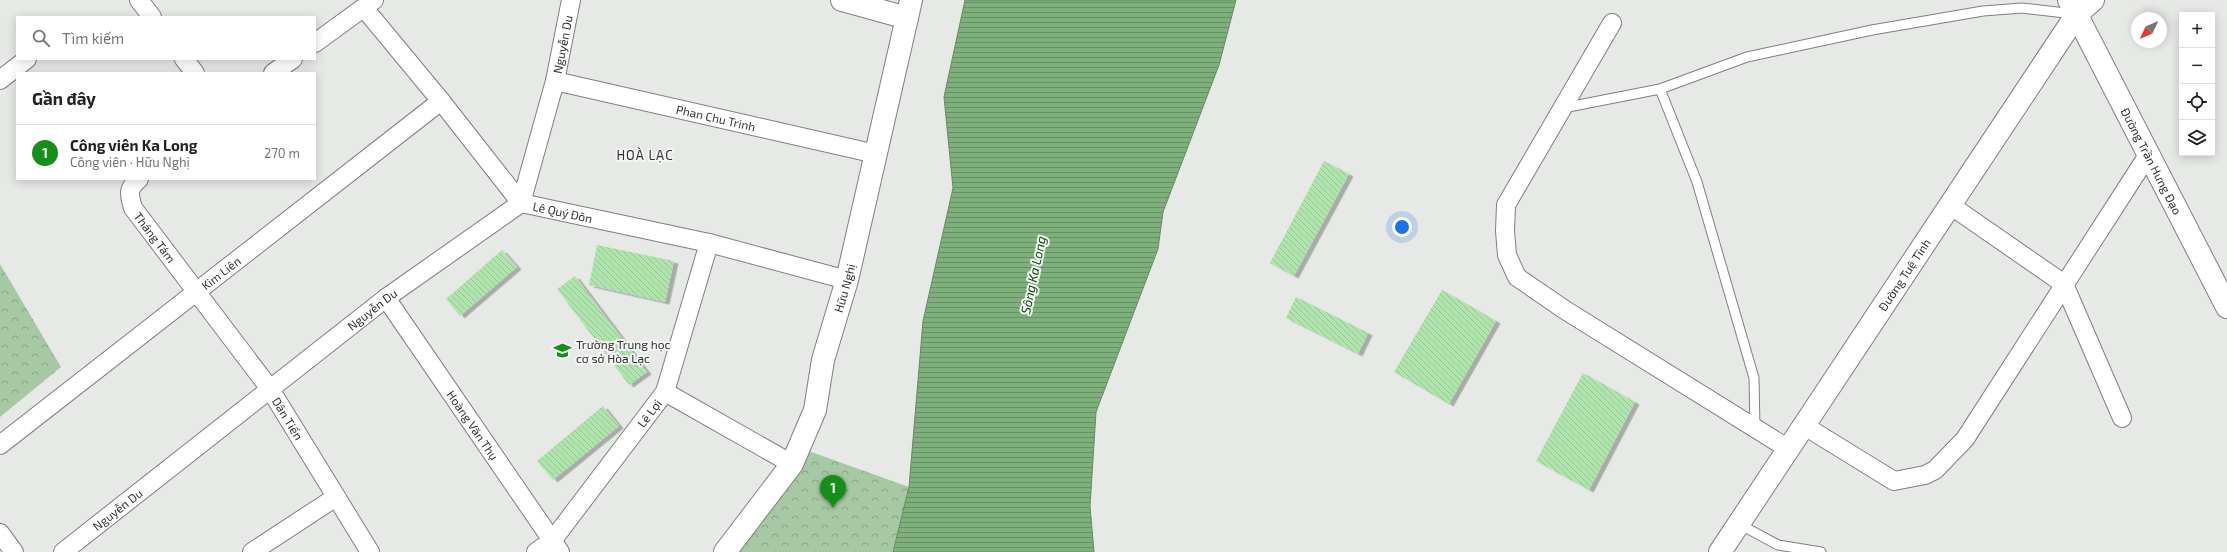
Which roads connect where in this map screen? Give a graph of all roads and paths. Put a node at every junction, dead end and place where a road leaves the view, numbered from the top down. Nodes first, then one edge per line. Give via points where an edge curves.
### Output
1 (139, 0) edge
2 (571, 0) edge
3 (842, 0) edge
4 (369, 4) edge
5 (2080, 5) edge
6 (909, 9) edge
7 (151, 16) edge
8 (1612, 23) dead end
9 (316, 42) edge
10 (26, 60) edge
11 (185, 60) edge
12 (291, 60) edge
13 (194, 72) edge
14 (274, 72) edge
15 (0, 80) edge
16 (555, 81) junction
17 (1660, 89) junction
18 (441, 101) junction
19 (1563, 108) junction
20 (876, 154) junction
21 (2148, 155) junction
22 (138, 180) edge
23 (521, 203) junction
24 (1950, 205) junction
25 (709, 243) junction
26 (847, 280) junction
27 (2064, 284) junction
28 (198, 291) junction
29 (386, 298) junction
30 (2227, 307) edge
31 (270, 389) junction
32 (665, 392) junction
33 (2122, 418) dead end
34 (1803, 425) junction
35 (1755, 428) junction
36 (0, 444) edge
37 (1787, 448) junction
38 (792, 464) junction
39 (336, 497) junction
40 (1739, 524) junction
41 (0, 533) edge
42 (556, 547) edge
43 (14, 552) edge
44 (63, 552) edge
45 (252, 552) edge
46 (370, 552) edge
47 (536, 552) edge
48 (724, 552) edge
49 (1720, 552) edge
50 (1821, 552) edge

1 - 7 street
2 - 16 street, Nguyễn Du
3 - 6 street
4 - 9 street
4 - 18 street, Lê Quý Đôn
5 - 17 lane via 1983,11 1872,30 1748,57
5 - 21 street, Đường Trần Hưng Đạo
5 - 24 street, Đường Tuệ Tĩnh
6 - 20 street, Hữu Nghị
8 - 19 street
10 - 15 street
11 - 13 street
12 - 14 street
16 - 20 street, Phan Chu Trinh
16 - 23 street, Nguyễn Du
17 - 19 lane
17 - 35 lane via 1697,182 1754,378
18 - 23 street, Lê Quý Đôn
18 - 28 street, Kim Liên
19 - 35 street via 1506,205 1507,255 1517,277 1565,310
20 - 26 street, Hữu Nghị
21 - 27 street
21 - 30 street, Đường Trần Hưng Đạo
22 - 28 street, Tháng Tám via 131,186 133,208
23 - 25 street, Lê Quý Đôn
23 - 29 street, Nguyễn Du
24 - 27 street
24 - 34 street, Đường Tuệ Tĩnh
25 - 26 street, Lê Quý Đôn
25 - 32 street, Lê Lợi
26 - 38 street, Hữu Nghị via 824,360 815,410
27 - 33 street
27 - 34 street via 1965,439 1935,470 1925,475 1894,481
28 - 31 street, Dân Tiến
28 - 36 street, Kim Liên
29 - 31 street, Nguyễn Du
29 - 42 street, Hoàng Văn Thụ
31 - 39 street, Dân Tiến
31 - 44 street, Nguyễn Du
32 - 38 street
32 - 42 street, Lê Lợi
34 - 37 street, Đường Tuệ Tĩnh
35 - 37 street
37 - 40 street, Đường Tuệ Tĩnh
38 - 48 street, Hữu Nghị
39 - 45 street
39 - 46 street, Dân Tiến
40 - 49 street, Đường Tuệ Tĩnh
40 - 50 lane via 1778,545
41 - 43 street
42 - 47 street, Lê Lợi

